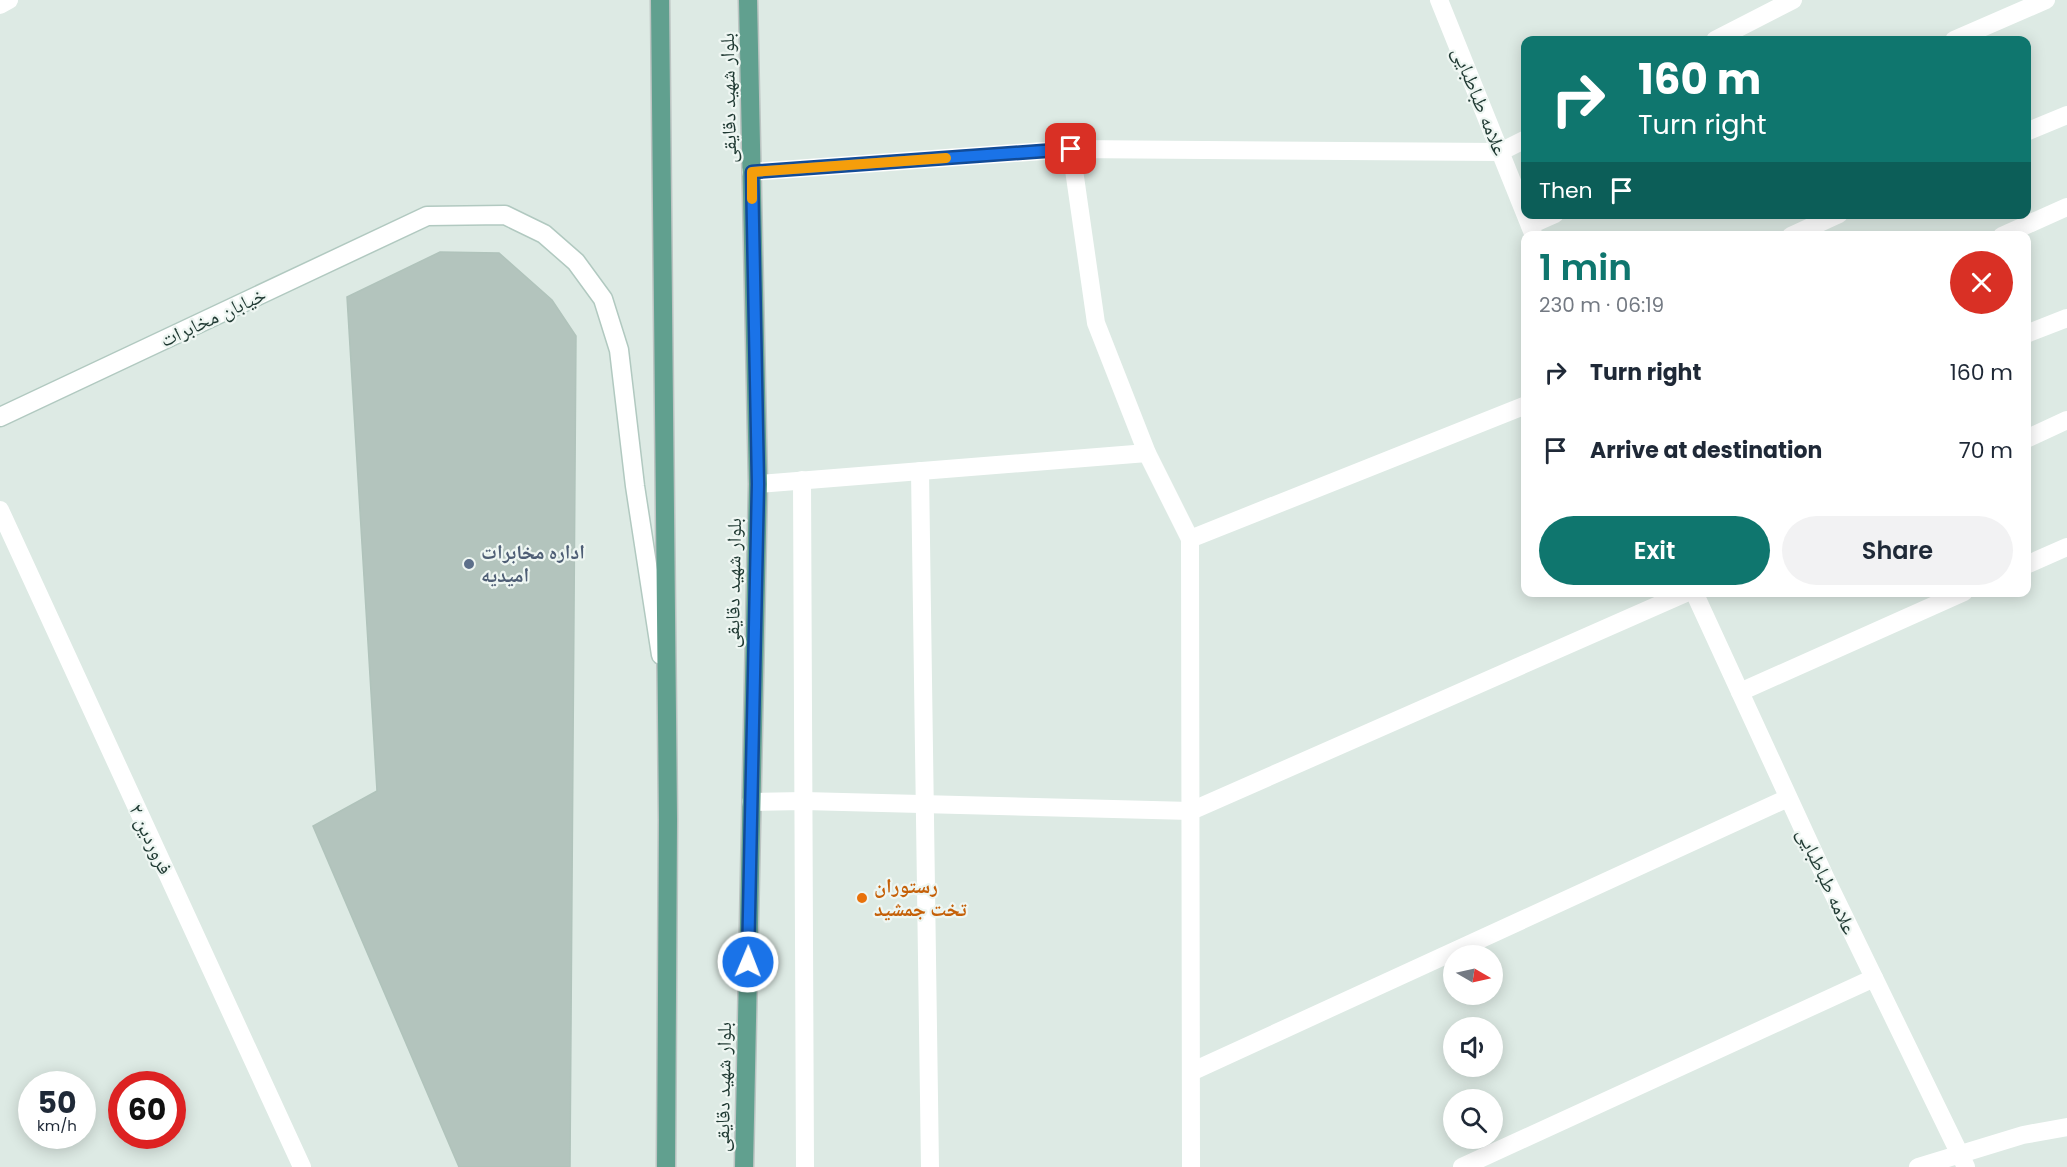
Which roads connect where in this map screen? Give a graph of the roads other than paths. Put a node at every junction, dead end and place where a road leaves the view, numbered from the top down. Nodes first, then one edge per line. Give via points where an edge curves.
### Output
1 (9, 0) edge
2 (660, 0) edge
3 (748, 0) edge
4 (1439, 0) edge
5 (1793, 0) edge
6 (2046, 0) edge
7 (0, 5) edge
8 (1723, 36) edge
9 (1963, 36) edge
10 (2067, 115) edge
11 (2031, 130) edge
12 (1521, 142) edge
13 (1071, 149) junction
14 (1500, 152) junction
15 (752, 172) junction
16 (1521, 203) edge
17 (2067, 207) edge
18 (1548, 219) edge
19 (1828, 219) edge
20 (1532, 230) edge
21 (1802, 231) edge
22 (2013, 231) edge
23 (2067, 318) edge
24 (2031, 332) edge
25 (1521, 407) edge
26 (0, 417) edge
27 (2067, 420) edge
28 (2031, 437) edge
29 (1147, 453) junction
30 (920, 471) junction
31 (802, 480) junction
32 (758, 484) junction
33 (0, 510) edge
34 (1190, 539) junction
35 (2067, 547) edge
36 (2031, 563) edge
37 (1677, 597) edge
38 (1696, 597) edge
39 (1953, 597) edge
40 (666, 690) junction
41 (1740, 692) junction
42 (1788, 798) junction
43 (804, 801) junction
44 (751, 802) junction
45 (924, 804) junction
46 (1191, 811) junction
47 (1874, 978) junction
48 (1191, 1072) junction
49 (2067, 1127) edge
50 (1963, 1161) edge
51 (302, 1167) edge
52 (666, 1167) edge
53 (744, 1167) edge
54 (805, 1167) edge
55 (930, 1167) edge
56 (1191, 1167) edge
57 (1462, 1167) edge
58 (1918, 1167) edge

1 - 7 street
2 - 40 main road
3 - 15 main road, بلوار شهید دقایقی
4 - 14 street, علامه طباطبایی
5 - 8 street
6 - 9 street
10 - 11 street
12 - 14 street
13 - 14 street
13 - 15 street
13 - 29 street via 1096,323
14 - 16 street, علامه طباطبایی
15 - 32 main road, بلوار شهید دقایقی
17 - 22 street
18 - 20 street
19 - 21 street
23 - 24 street
25 - 34 street
26 - 40 street, خیابان مخابرات via 427,216 505,215 544,234 576,262 603,299 620,350 635,486
27 - 28 street
29 - 30 street
29 - 34 street
30 - 31 street
30 - 45 street
31 - 32 street
31 - 43 street
32 - 44 main road, بلوار شهید دقایقی
33 - 51 street, فروردین ۲
34 - 46 street
35 - 36 street
37 - 46 street
38 - 41 street, علامه طباطبایی
39 - 41 street
40 - 52 main road
41 - 42 street, علامه طباطبایی
42 - 47 street, علامه طباطبایی
42 - 48 street
43 - 44 street
43 - 45 street
43 - 54 street
44 - 53 main road, بلوار شهید دقایقی
45 - 46 street
45 - 55 street
46 - 48 street
47 - 50 street, علامه طباطبایی
47 - 57 street
48 - 56 street
49 - 50 street via 2023,1135
50 - 58 street

